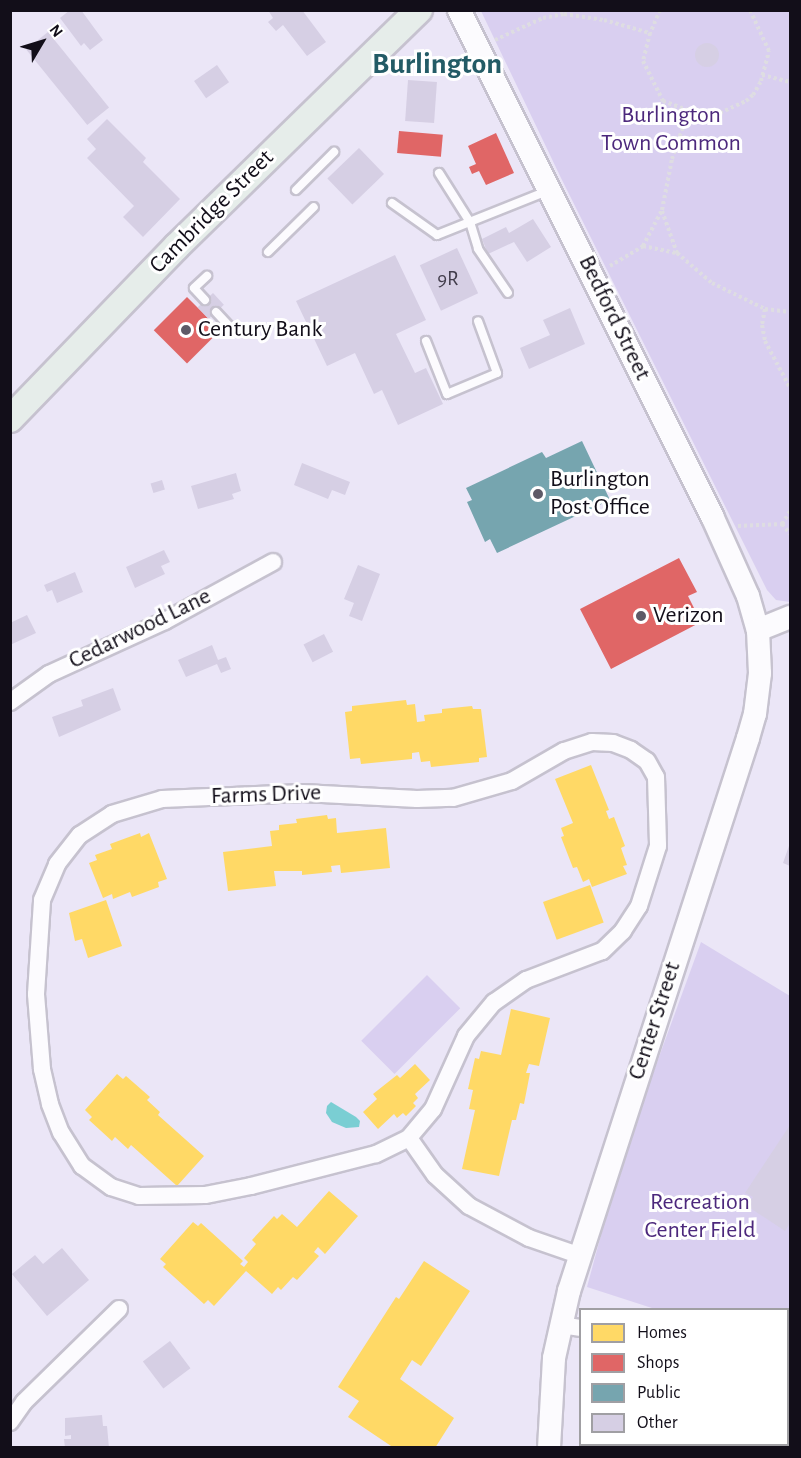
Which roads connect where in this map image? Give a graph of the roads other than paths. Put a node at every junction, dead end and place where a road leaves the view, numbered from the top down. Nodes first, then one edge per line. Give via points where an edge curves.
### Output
1 (419, 10) edge
2 (459, 10) edge
3 (334, 152) dead end
4 (439, 173) dead end
5 (296, 190) dead end
6 (551, 190) junction
7 (392, 203) dead end
8 (314, 207) dead end
9 (470, 222) junction
10 (268, 252) dead end
11 (207, 276) dead end
12 (508, 293) dead end
13 (206, 300) dead end
14 (216, 312) dead end
15 (478, 321) dead end
16 (234, 331) dead end
17 (426, 341) dead end
18 (10, 419) edge
19 (273, 561) dead end
20 (790, 617) edge
21 (758, 630) junction
22 (10, 702) edge
23 (409, 1138) junction
24 (578, 1255) junction
25 (119, 1309) dead end
26 (571, 1326) edge
27 (10, 1422) edge
28 (549, 1448) edge

1 - 18 main road, Cambridge Street via 177,246
2 - 6 main road, Bedford Street
3 - 5 lane
4 - 9 lane
6 - 9 lane
6 - 21 main road, Bedford Street via 721,535 748,596
7 - 9 lane via 437,235
8 - 10 lane
9 - 12 lane via 478,249
11 - 13 lane via 194,288
14 - 16 lane
15 - 17 lane via 497,373 447,394
19 - 22 street, Cedarwood Lane via 165,621 59,668
20 - 21 main road
21 - 24 main road, Center Street via 760,673 755,714
23 - 23 street, Farms Drive via 376,1154 205,1195 139,1196 111,1187 90,1174 67,1145 50,1104 42,1068 36,994 42,900 67,848 112,814 148,802 303,793 441,799 502,785 582,744 613,743 642,757 651,766 657,783 658,846 634,917 602,951 526,980 494,1002 466,1036 434,1109
23 - 24 street via 446,1186 469,1206 522,1234
24 - 26 main road, Center Street
25 - 27 street via 24,1402
26 - 28 main road, Center Street via 552,1376

